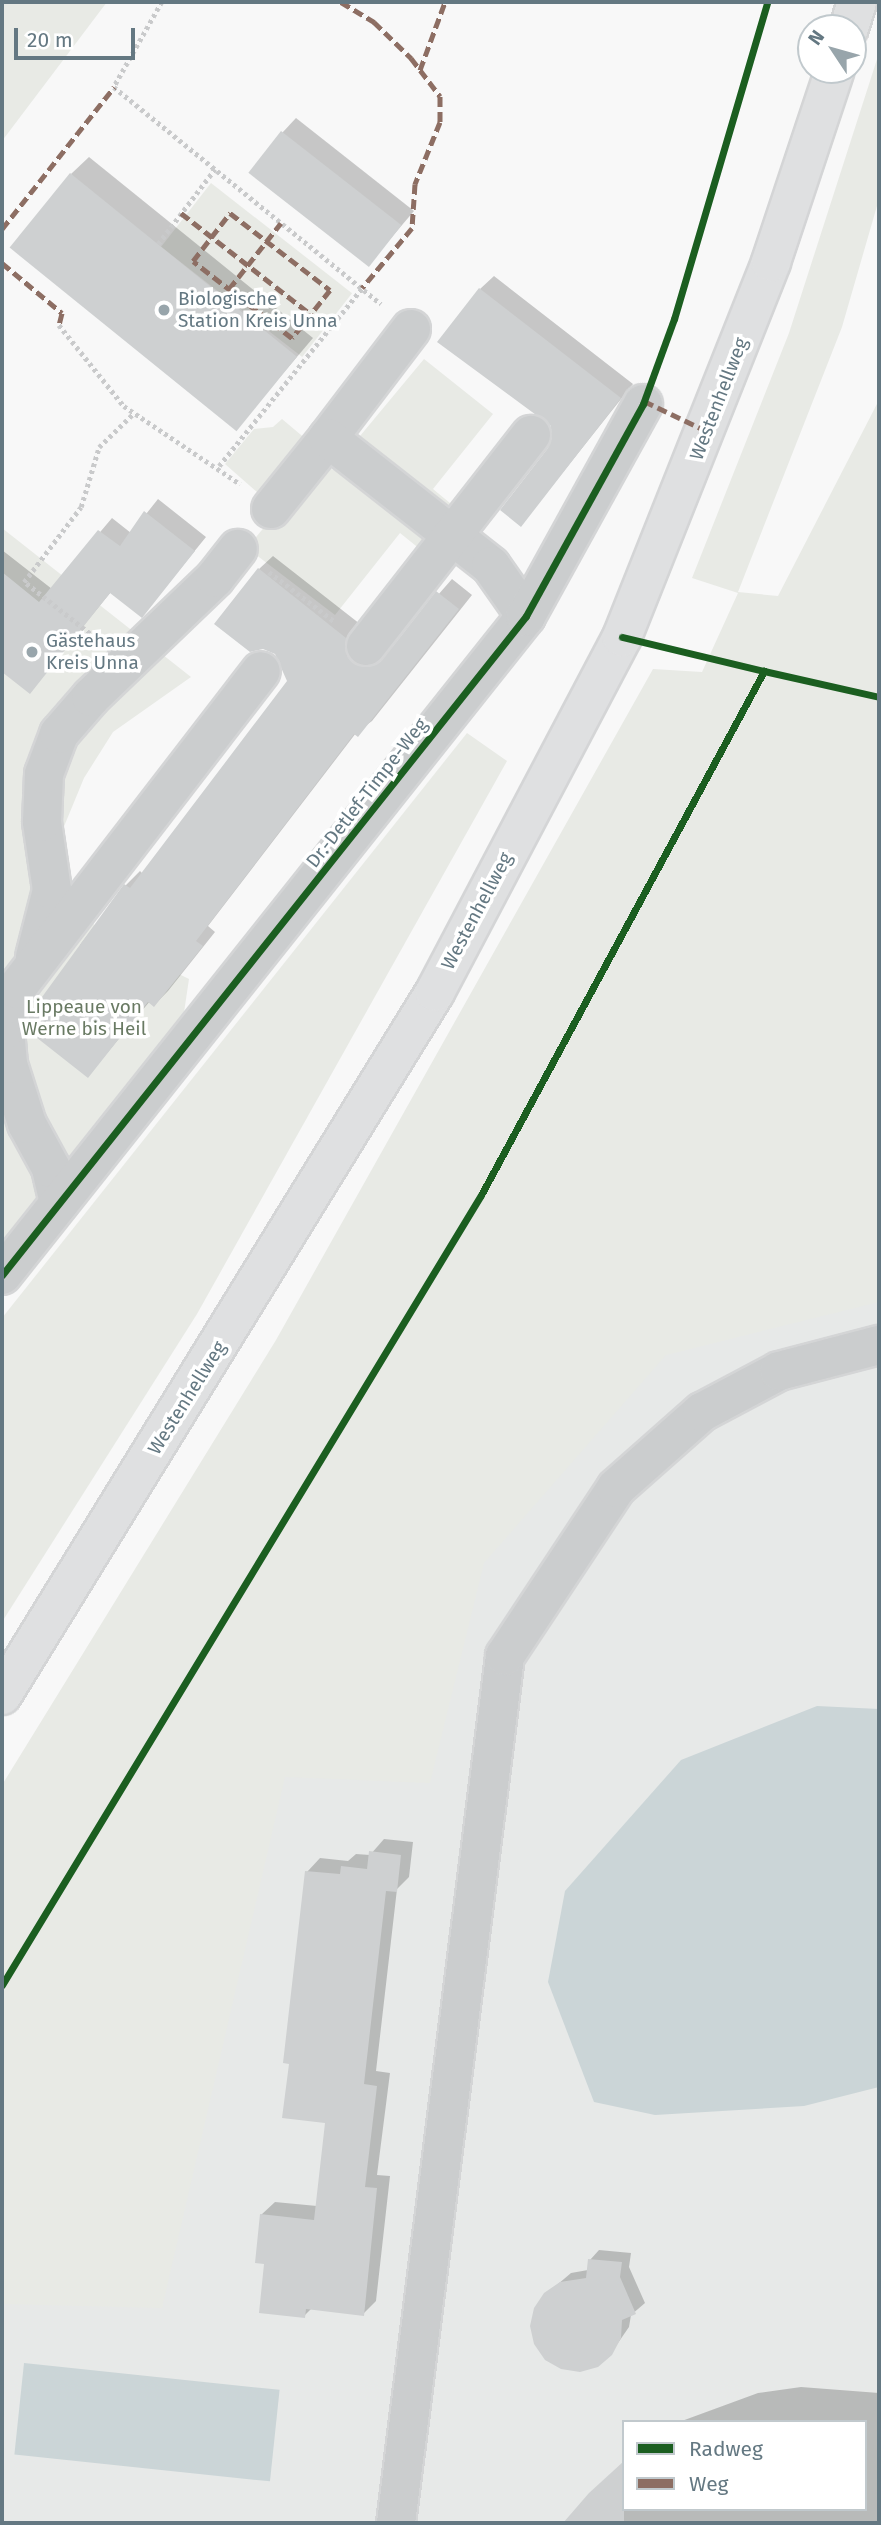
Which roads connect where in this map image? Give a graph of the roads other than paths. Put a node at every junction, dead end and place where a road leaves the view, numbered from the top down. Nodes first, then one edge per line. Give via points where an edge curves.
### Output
1 (830, 84) edge
2 (411, 329) road end
3 (643, 404) dead end
4 (531, 435) dead end
5 (328, 438) junction
6 (271, 509) road end
7 (451, 537) junction
8 (238, 549) road end
9 (526, 616) junction
10 (366, 646) road end
11 (261, 671) dead end
12 (32, 972) junction
13 (59, 1203) junction
14 (2, 1275) edge
15 (879, 1345) edge
16 (2, 1695) edge
17 (396, 2523) edge

1 - 16 main road, Westenhellweg via 766,275 622,637 435,992
2 - 5 lane
3 - 9 lane, Dr.-Detlef-Timpe-Weg
4 - 7 lane
5 - 6 lane
5 - 7 lane
7 - 9 lane via 491,566
7 - 10 lane
8 - 12 lane via 59,734 44,774 42,822 52,890
9 - 13 lane, Dr.-Detlef-Timpe-Weg
11 - 12 lane
12 - 13 lane via 9,1004 5,1030 8,1065 27,1124 51,1168
13 - 14 lane, Dr.-Detlef-Timpe-Weg
15 - 17 lane via 779,1371 702,1412 616,1488 505,1656

